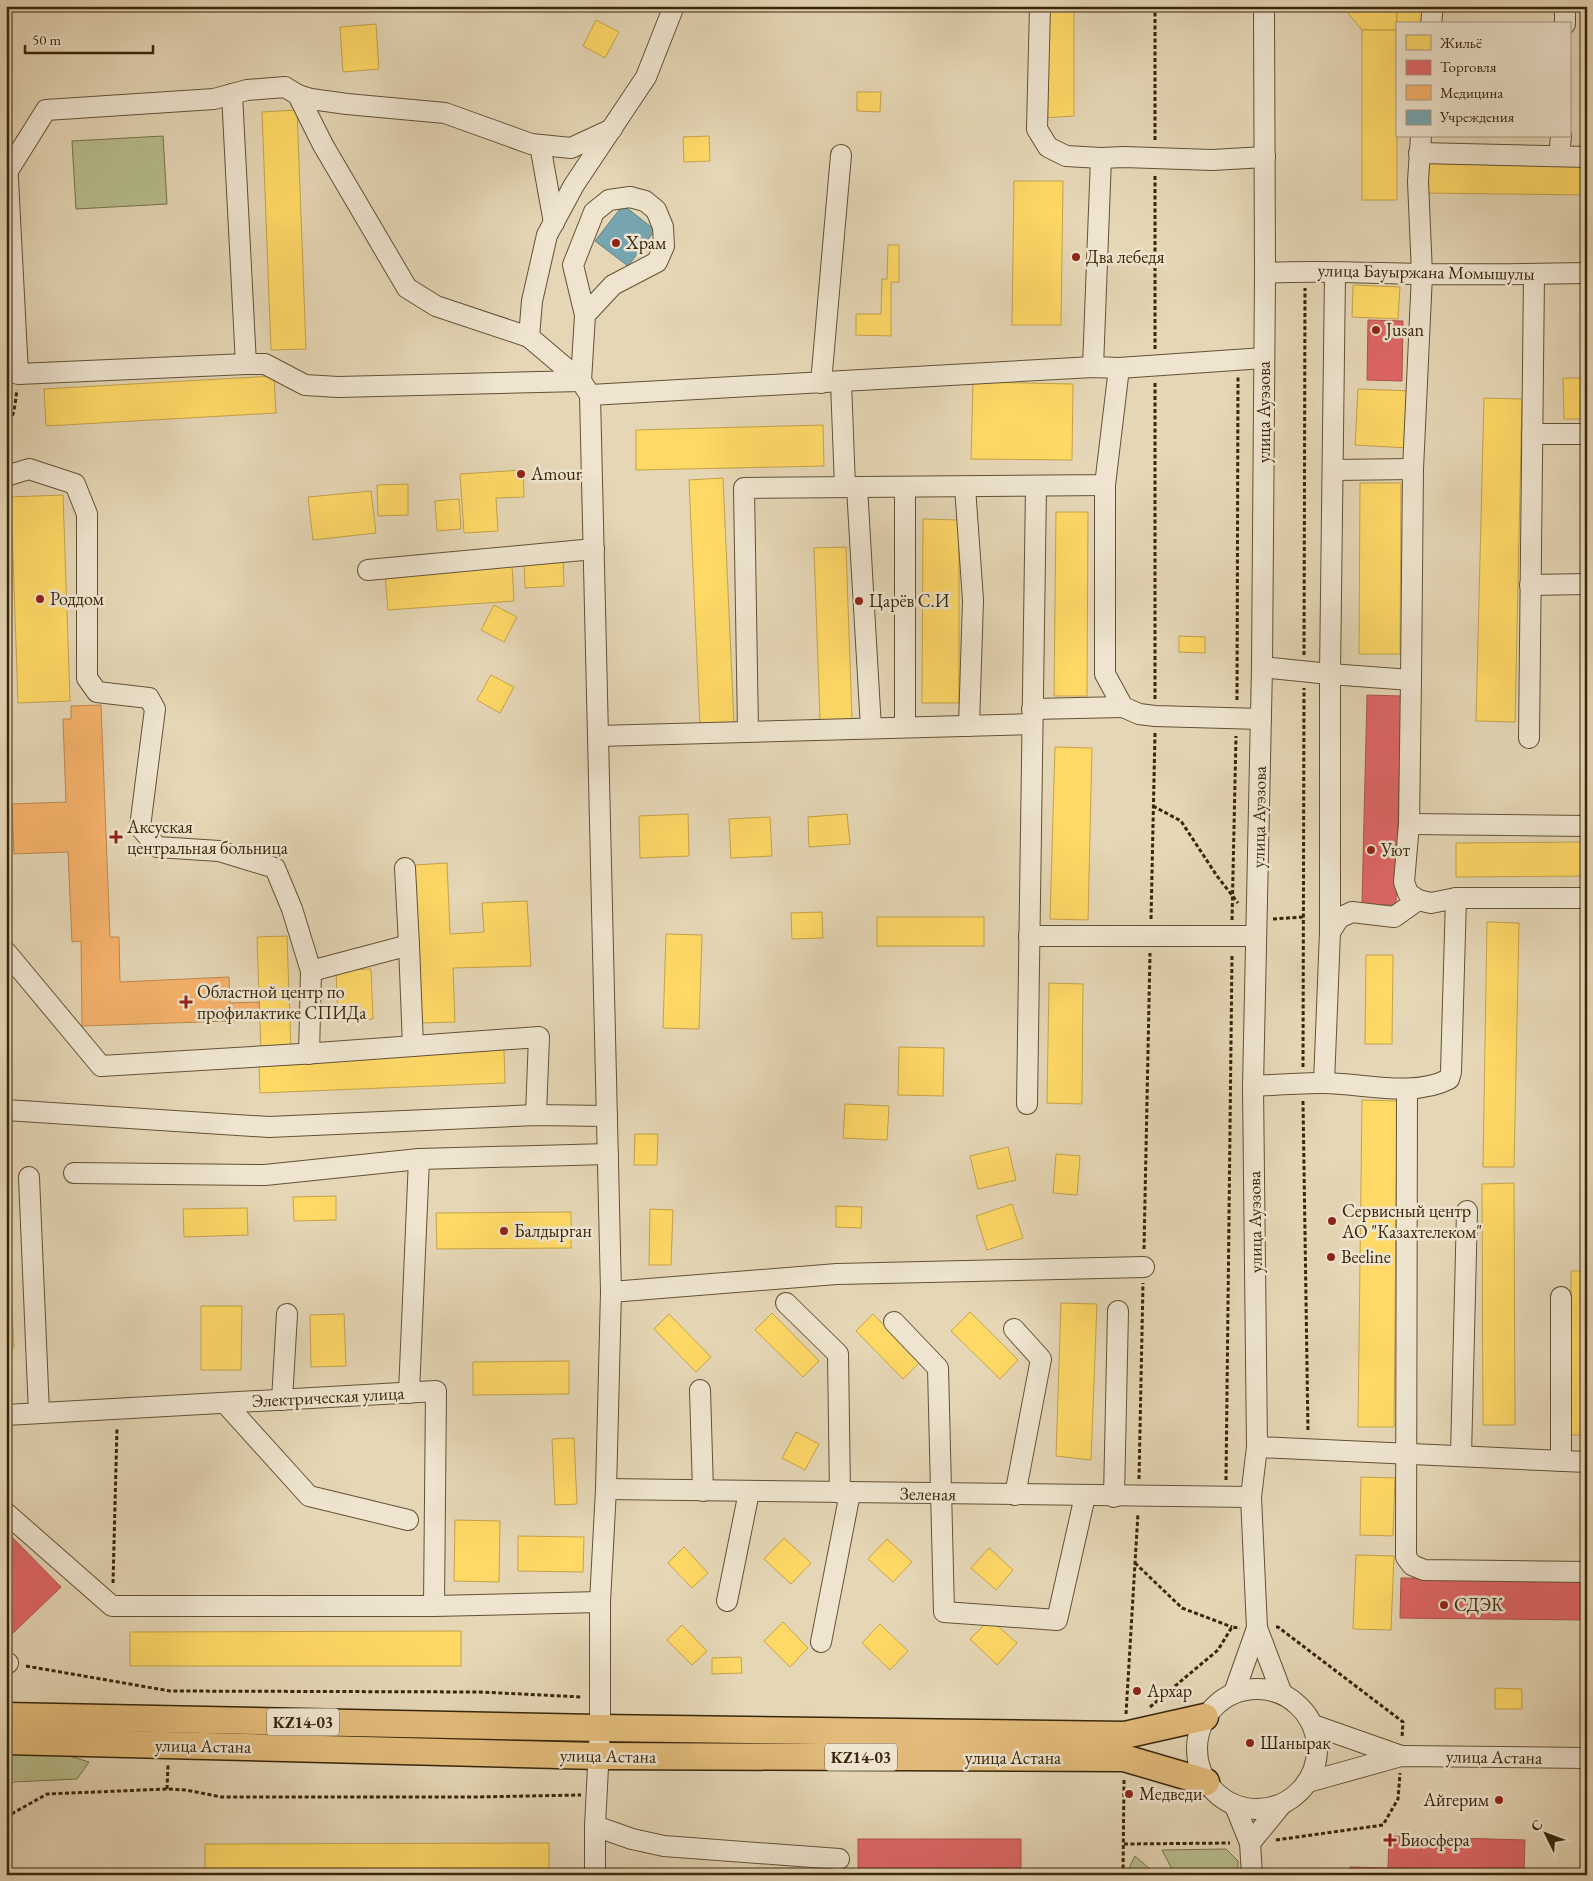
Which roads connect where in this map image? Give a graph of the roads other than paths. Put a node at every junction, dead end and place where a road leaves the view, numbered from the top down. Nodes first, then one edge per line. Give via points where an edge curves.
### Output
1 (674, 6) edge
2 (1040, 6) edge
3 (1264, 6) edge
4 (1433, 6) edge
5 (1565, 6) edge
6 (1431, 22) edge
7 (1565, 22) edge
8 (232, 94) junction
9 (298, 95) junction
10 (612, 129) junction
11 (540, 145) junction
12 (1420, 145) edge
13 (1560, 146) edge
14 (6, 150) edge
15 (841, 155) dead end
16 (1587, 157) edge
17 (1101, 158) junction
18 (1264, 158) junction
19 (7, 174) edge
20 (554, 223) junction
21 (1265, 273) junction
22 (1335, 273) junction
23 (1587, 273) edge
24 (1422, 274) junction
25 (1534, 274) junction
26 (585, 316) junction
27 (529, 337) junction
28 (1264, 358) junction
29 (246, 364) junction
30 (1093, 367) junction
31 (1119, 368) junction
32 (821, 382) junction
33 (841, 382) junction
34 (586, 388) junction
35 (1532, 434) junction
36 (1587, 434) edge
37 (1413, 469) junction
38 (1332, 470) junction
39 (6, 476) edge
40 (1105, 486) junction
41 (851, 487) junction
42 (905, 487) junction
43 (965, 487) junction
44 (1036, 487) junction
45 (594, 549) junction
46 (368, 570) dead end
47 (1587, 584) edge
48 (1530, 585) junction
49 (1262, 667) junction
50 (1330, 674) junction
51 (1411, 680) junction
52 (1123, 707) junction
53 (1032, 717) junction
54 (1261, 719) junction
55 (969, 726) junction
56 (905, 727) junction
57 (871, 728) junction
58 (748, 731) junction
59 (598, 736) junction
60 (1529, 738) dead end
61 (1409, 824) junction
62 (1587, 826) edge
63 (405, 868) dead end
64 (1456, 898) junction
65 (1587, 898) edge
66 (1418, 900) junction
67 (1256, 928) junction
68 (1330, 932) junction
69 (1030, 936) junction
70 (409, 945) junction
71 (6, 952) edge
72 (311, 971) junction
73 (414, 1046) junction
74 (309, 1054) junction
75 (1324, 1083) junction
76 (1253, 1086) junction
77 (1407, 1089) junction
78 (1027, 1104) dead end
79 (6, 1110) edge
80 (536, 1114) junction
81 (607, 1116) junction
82 (608, 1154) junction
83 (419, 1159) junction
84 (74, 1173) dead end
85 (29, 1177) dead end
86 (1467, 1211) dead end
87 (1144, 1267) road end
88 (611, 1292) junction
89 (1561, 1297) dead end
90 (786, 1303) dead end
91 (1118, 1310) dead end
92 (287, 1314) dead end
93 (894, 1322) dead end
94 (1014, 1330) dead end
95 (700, 1390) dead end
96 (409, 1393) junction
97 (282, 1400) junction
98 (225, 1403) junction
99 (39, 1413) junction
100 (6, 1415) edge
101 (1257, 1447) junction
102 (1406, 1454) junction
103 (1461, 1456) junction
104 (1561, 1460) junction
105 (1587, 1462) edge
106 (606, 1489) junction
107 (703, 1491) junction
108 (749, 1492) junction
109 (845, 1493) junction
110 (941, 1494) junction
111 (1015, 1495) junction
112 (1086, 1496) junction
113 (1114, 1497) junction
114 (1251, 1497) junction
115 (6, 1512) edge
116 (408, 1520) dead end
117 (1587, 1572) edge
118 (727, 1601) dead end
119 (600, 1602) junction
120 (434, 1606) junction
121 (1257, 1628) junction
122 (821, 1642) dead end
123 (1234, 1693) junction
124 (1282, 1694) junction
125 (6, 1716) edge
126 (1206, 1717) junction
127 (1313, 1725) junction
128 (600, 1728) junction
129 (6, 1741) edge
130 (1125, 1746) junction
131 (598, 1756) junction
132 (1401, 1756) junction
133 (1587, 1758) edge
134 (1206, 1782) junction
135 (1308, 1782) junction
136 (1282, 1804) junction
137 (1235, 1806) junction
138 (595, 1826) junction
139 (1250, 1843) junction
140 (839, 1858) dead end
141 (595, 1875) edge
142 (1252, 1875) edge

1 - 10 street via 646,77
2 - 17 street via 1038,130 1048,147 1066,156
3 - 18 street, улица Ауэзова
4 - 6 street
5 - 7 street
8 - 9 street via 285,87
8 - 19 street via 214,99 46,110
8 - 29 street
9 - 11 street via 347,104 445,113
9 - 27 street via 323,145 407,288 436,306
10 - 11 street via 570,148
10 - 20 street via 574,185
11 - 20 street
12 - 13 street
12 - 24 street via 1418,181
13 - 16 street
14 - 19 street
15 - 32 street
17 - 18 street
17 - 30 street
18 - 21 street, улица Ауэзова
19 - 29 street via 18,374
20 - 27 street via 547,235 532,301
21 - 22 street, улица Бауыржана Момышулы via 1305,270
21 - 28 street, улица Ауэзова
22 - 24 street, улица Бауыржана Момышулы
22 - 38 street
23 - 25 street, улица Бауыржана Момышулы
24 - 25 street, улица Бауыржана Момышулы
24 - 37 street
25 - 35 street
26 - 26 street via 573,265 594,212 609,200 630,197 645,201 656,210 663,227 664,246 657,262 613,285
26 - 34 street
27 - 34 street
28 - 31 street
28 - 49 street, улица Ауэзова
29 - 34 street via 266,364 305,386
30 - 31 street
30 - 33 street
31 - 40 street
32 - 33 street
32 - 34 street
33 - 41 street
34 - 45 street
35 - 36 street
35 - 48 street
37 - 38 street
37 - 51 street
38 - 50 street
39 - 72 street via 29,469 75,484 87,514 87,678 97,692 149,698 155,708 140,827 157,847 219,851 275,868 292,909
40 - 44 street
40 - 52 street via 1105,674
41 - 42 street
41 - 57 street
41 - 58 street via 744,488
42 - 43 street
42 - 56 street
43 - 44 street
43 - 55 street via 973,600
44 - 53 street
45 - 46 street
45 - 59 street
47 - 48 street
48 - 60 street
49 - 50 street
49 - 54 street, улица Ауэзова
50 - 51 street
50 - 68 street
51 - 61 street
52 - 53 street
52 - 54 street via 1155,716
53 - 55 street
53 - 69 street
54 - 67 street, улица Ауэзова
55 - 56 street
56 - 57 street
57 - 58 street
58 - 59 street
59 - 81 street
61 - 62 street
61 - 66 street via 1404,882 1408,893
63 - 70 street
64 - 65 street
64 - 66 street via 1431,903
64 - 77 street via 1451,1072 1449,1079 1443,1082
66 - 68 street via 1394,916 1352,912 1339,918
67 - 69 street via 1150,936
67 - 76 street, улица Ауэзова
68 - 75 street
69 - 78 street
70 - 72 street
70 - 73 street
71 - 74 street via 101,1066
72 - 74 street
73 - 74 street
73 - 80 street via 539,1037
75 - 76 street
75 - 77 street
76 - 101 street, улица Ауэзова
77 - 102 street
79 - 80 street via 269,1127
80 - 81 street
81 - 82 street
82 - 83 street
82 - 88 street
83 - 84 street via 265,1175
83 - 96 street
85 - 99 street
86 - 103 street
87 - 88 street via 837,1274
88 - 106 street
89 - 104 street
90 - 109 street via 838,1354
91 - 113 street
92 - 97 street
93 - 110 street via 938,1368
94 - 111 street via 1041,1358
95 - 107 street
96 - 97 street, Электрическая улица
96 - 120 street, Электрическая улица via 436,1392
97 - 98 street, Электрическая улица
98 - 99 street, Электрическая улица
98 - 116 street via 309,1496
99 - 100 street, Электрическая улица
101 - 102 street
101 - 114 street, улица Ауэзова
102 - 103 street
102 - 117 street via 1406,1556 1412,1565 1424,1570
103 - 104 street
104 - 105 street
106 - 107 street, Зеленая
106 - 119 street
107 - 108 street, Зеленая
108 - 109 street, Зеленая
108 - 118 street
109 - 110 street, Зеленая
109 - 122 street
110 - 111 street, Зеленая
110 - 112 street via 944,1612 1057,1620
111 - 112 street, Зеленая
112 - 113 street, Зеленая
113 - 114 street, Зеленая
114 - 121 street, улица Ауэзова
115 - 120 street via 112,1606
119 - 120 street
119 - 128 street
121 - 123 street
121 - 124 street
123 - 124 street via 1258,1688
123 - 126 street via 1218,1703
124 - 127 street via 1300,1707
125 - 128 main road, улица Астана / KZ14-03
126 - 130 main road, улица Астана / KZ14-03
126 - 134 street via 1196,1750
127 - 132 street
127 - 135 street via 1318,1754
128 - 130 main road, улица Астана / KZ14-03
128 - 131 street
129 - 131 main road, улица Астана / KZ14-03
130 - 131 main road, улица Астана / KZ14-03
130 - 134 main road, улица Астана / KZ14-03
131 - 138 street
132 - 133 street, улица Астана
132 - 135 street
134 - 137 street via 1218,1796
135 - 136 street
136 - 137 street via 1258,1810
136 - 139 street
137 - 139 street
138 - 140 street via 664,1846
138 - 141 street
139 - 142 street

